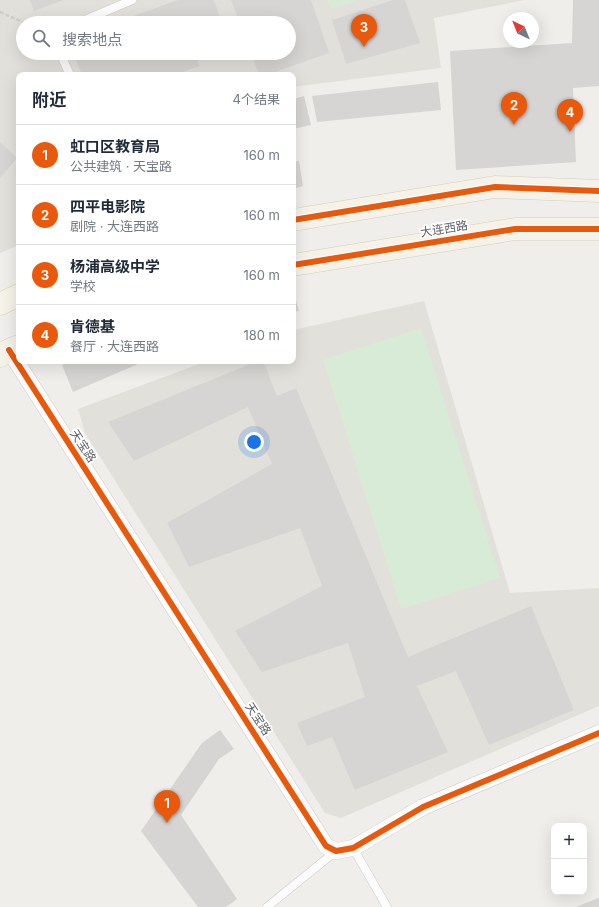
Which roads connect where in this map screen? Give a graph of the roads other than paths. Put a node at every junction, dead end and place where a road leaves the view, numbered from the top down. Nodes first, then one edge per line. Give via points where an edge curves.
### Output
1 (132, 0) edge
2 (94, 16) edge
3 (63, 60) edge
4 (69, 72) edge
5 (599, 191) edge
6 (296, 219) edge
7 (599, 229) edge
8 (296, 265) edge
9 (16, 296) edge
10 (0, 304) edge
11 (9, 351) edge
12 (16, 362) edge
13 (17, 364) edge
14 (599, 733) edge
15 (353, 848) junction
16 (336, 850) junction
17 (267, 907) edge
18 (387, 907) edge

1 - 2 lane
3 - 4 lane
5 - 6 main road via 494,186
7 - 8 main road, 大连西路 via 515,229
9 - 10 main road
11 - 12 street, 天宝路
13 - 16 street, 天宝路 via 326,846
14 - 15 street via 423,807
15 - 16 street
15 - 18 lane
16 - 17 lane

